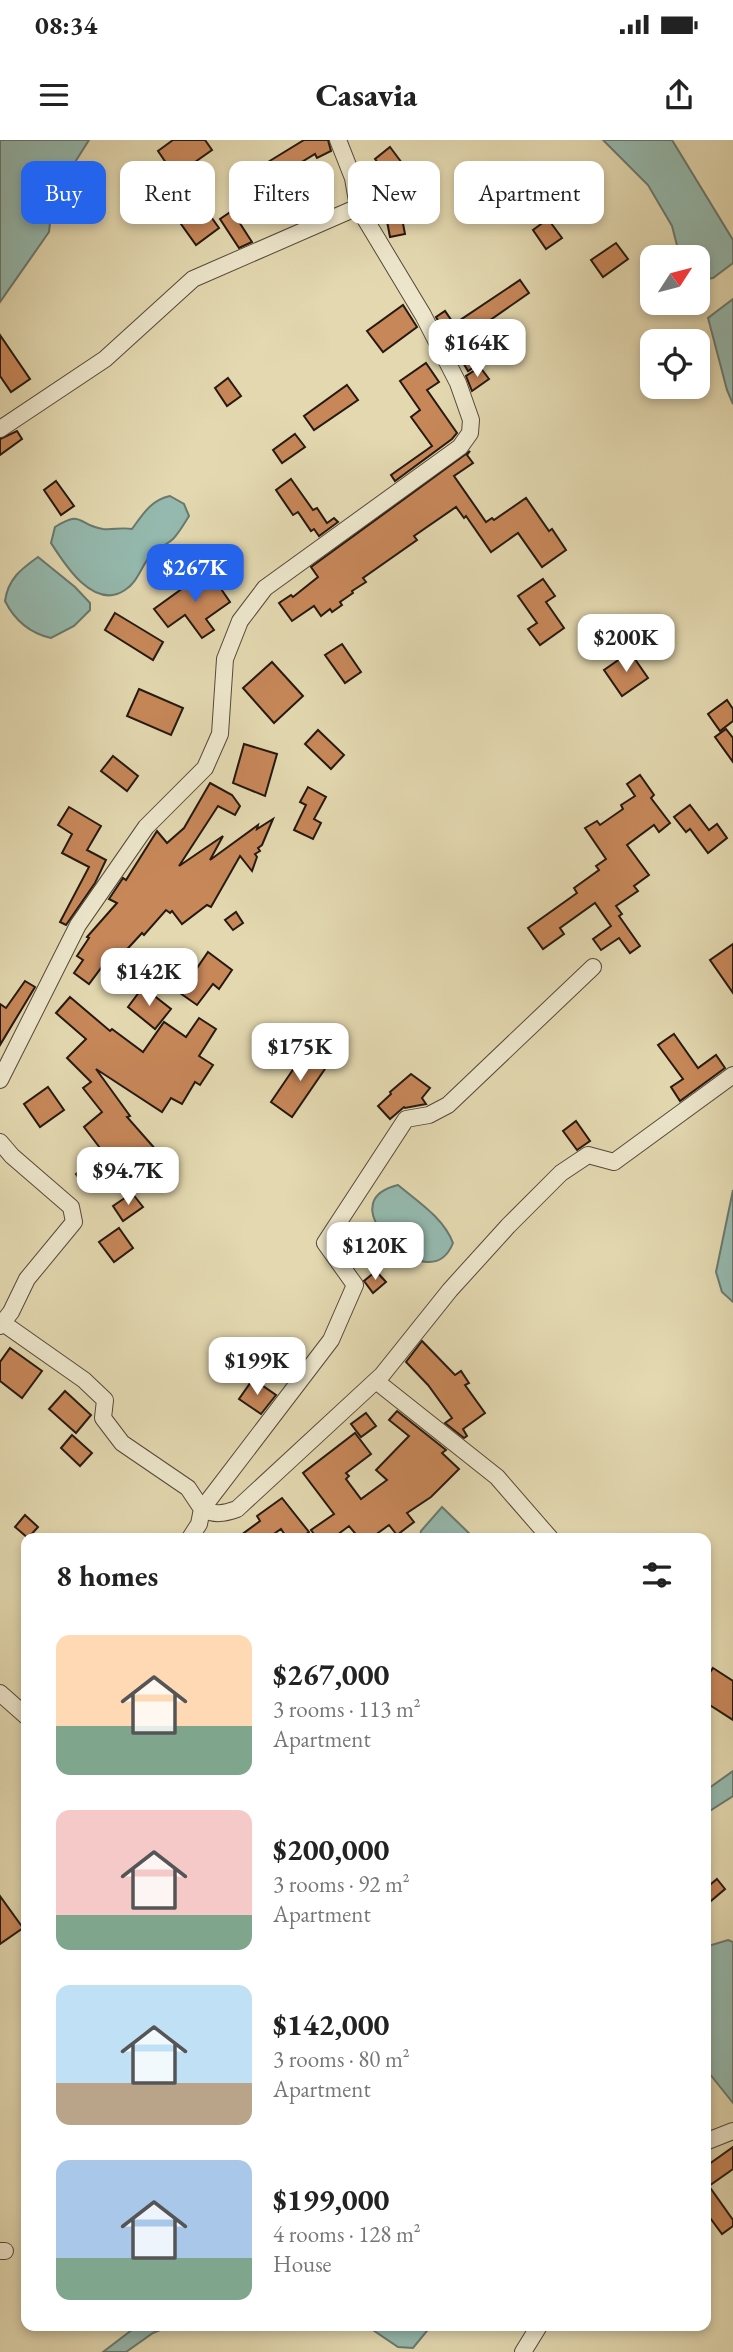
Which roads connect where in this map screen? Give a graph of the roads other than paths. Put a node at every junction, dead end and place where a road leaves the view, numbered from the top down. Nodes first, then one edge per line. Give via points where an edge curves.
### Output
1 (338, 140) edge
2 (348, 165) edge
3 (348, 211) edge
4 (368, 224) edge
5 (0, 429) edge
6 (593, 967) dead end
7 (733, 1075) edge
8 (0, 1080) edge
9 (0, 1142) edge
10 (1, 1325) edge
11 (376, 1381) junction
12 (202, 1509) junction
13 (193, 1533) edge
14 (546, 1533) edge
15 (0, 1693) edge
16 (21, 1712) edge
17 (733, 2131) edge
18 (711, 2140) edge
19 (536, 2331) edge
20 (523, 2352) edge

1 - 2 street
3 - 5 street via 193,279 105,359
4 - 8 street via 424,314 458,383 471,420 470,433 460,447 265,588 240,621 225,659 220,734 205,768 146,827 78,925
6 - 12 street via 449,1105 406,1119 325,1243 355,1285 331,1340
7 - 11 street via 614,1162 587,1155 561,1173 450,1290
9 - 10 street via 71,1207 74,1222 27,1279
10 - 12 street via 91,1387 105,1400 103,1418 122,1443 188,1488
11 - 12 street via 237,1509 224,1514
11 - 14 street via 497,1477
12 - 13 street
15 - 16 street
17 - 18 street
19 - 20 street

